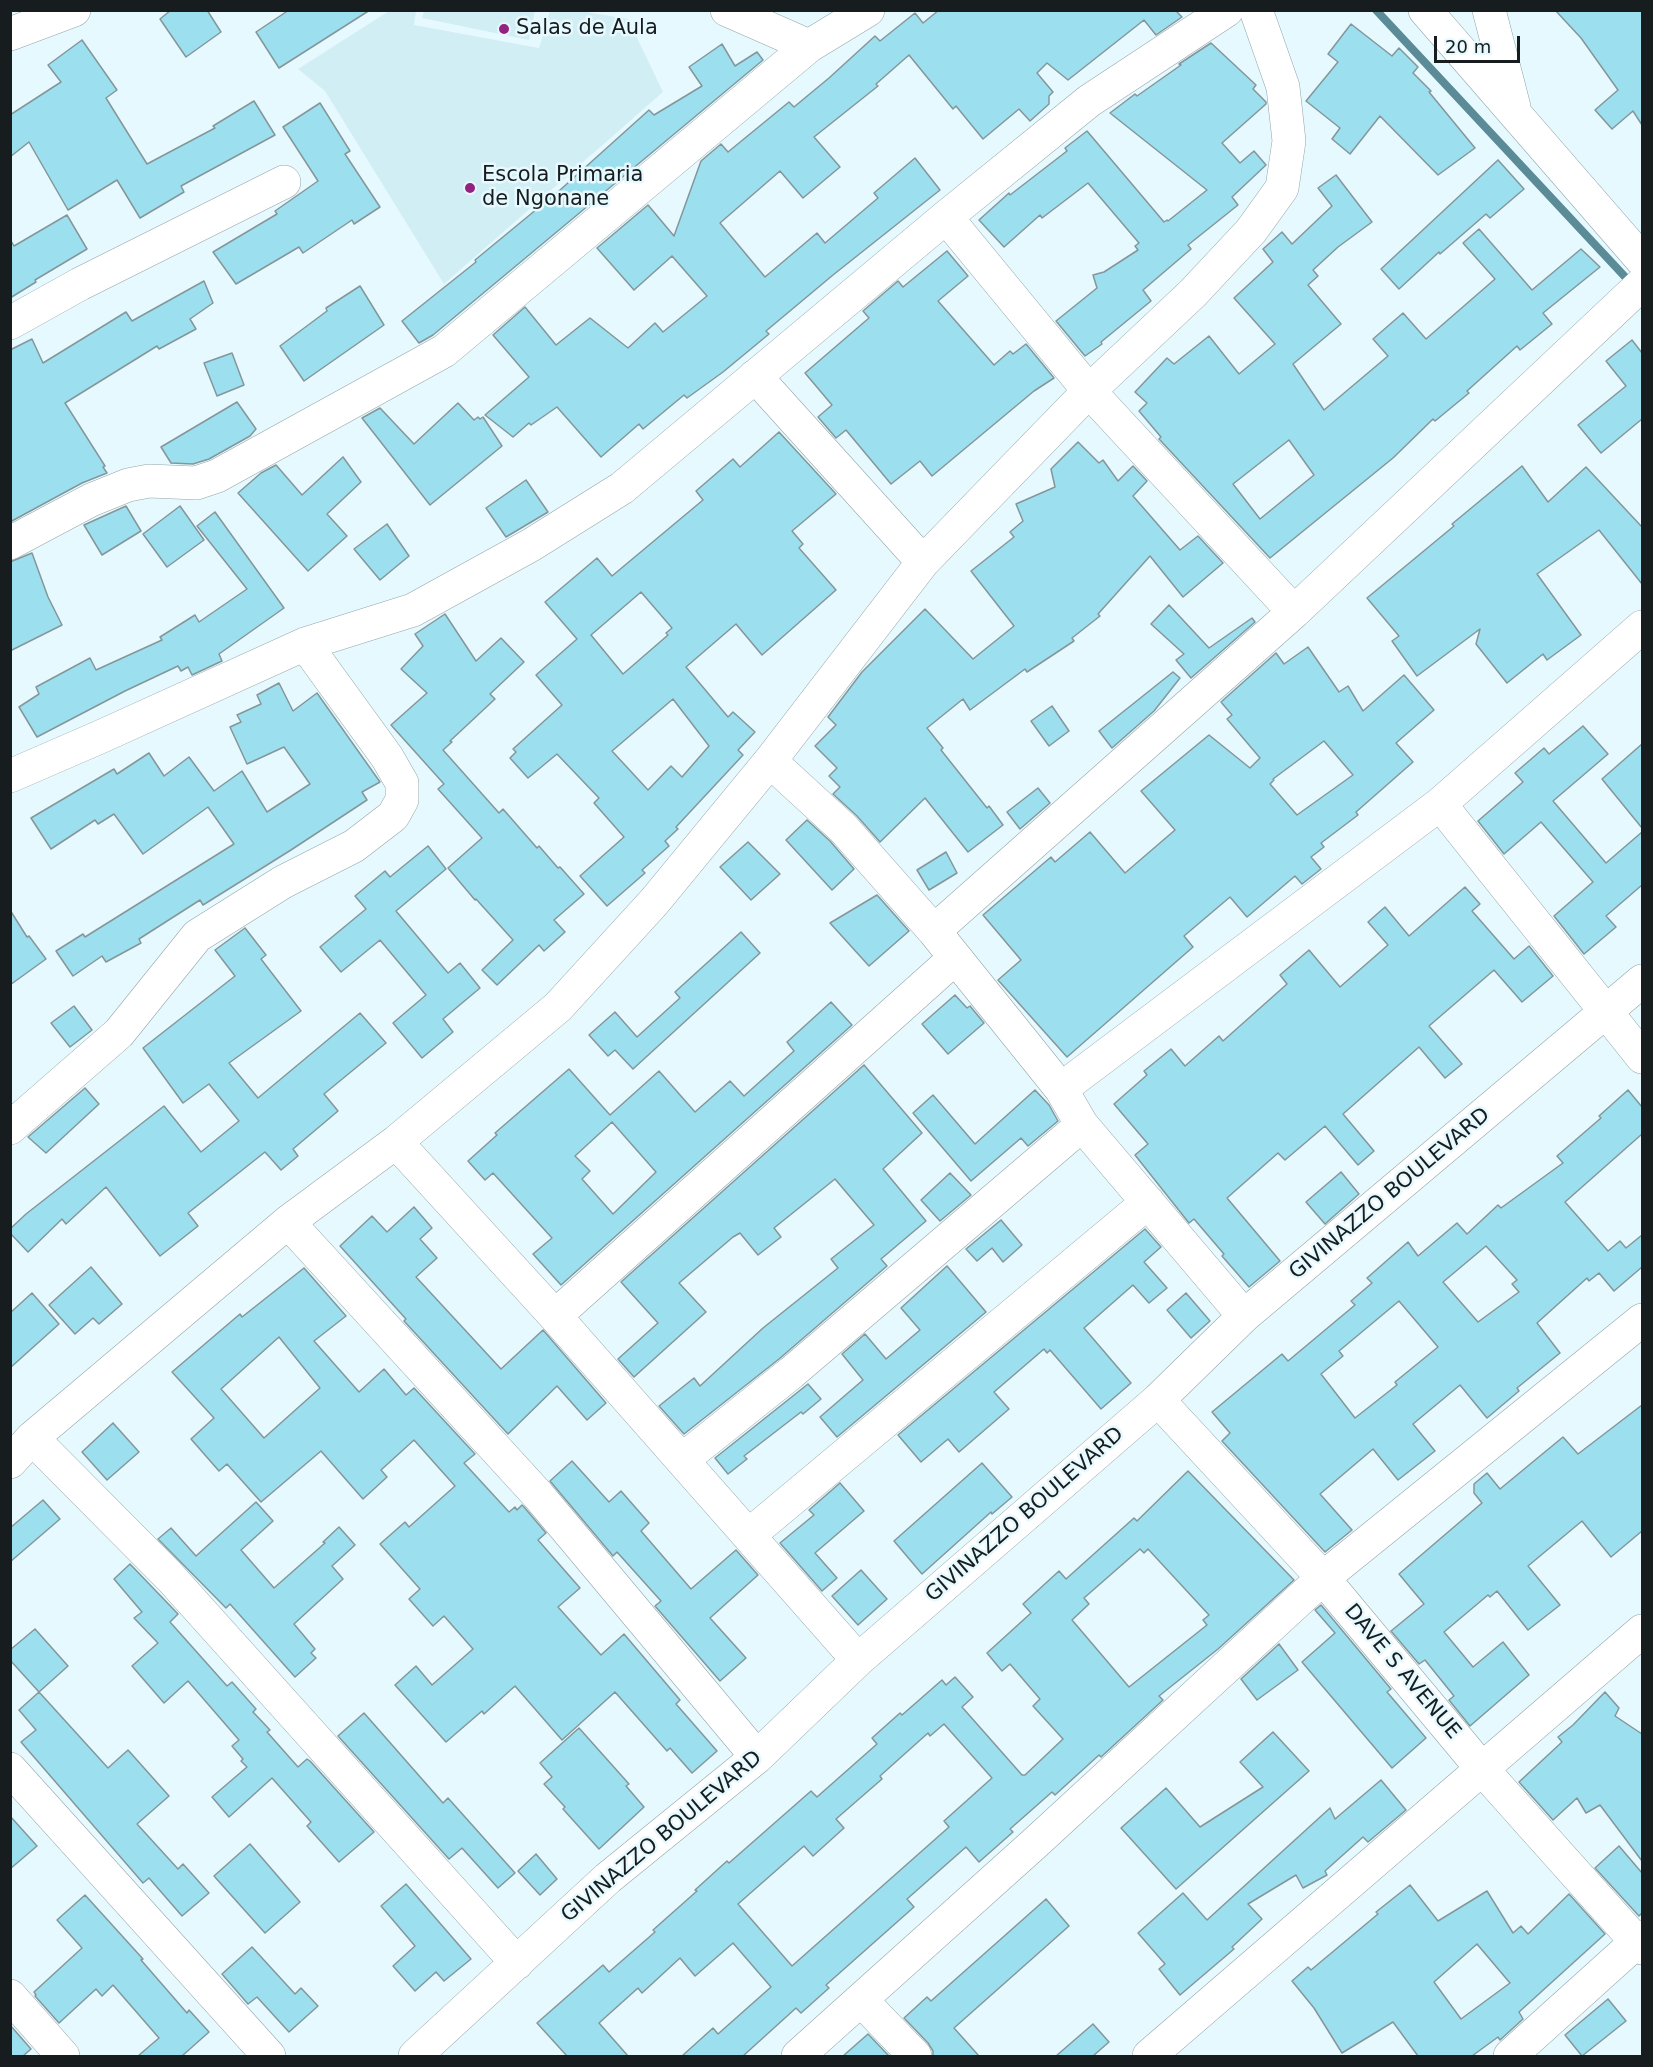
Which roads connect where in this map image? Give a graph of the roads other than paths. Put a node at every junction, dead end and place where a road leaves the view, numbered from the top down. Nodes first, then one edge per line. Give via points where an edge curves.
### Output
1 (74, 10) edge
2 (727, 10) edge
3 (868, 10) edge
4 (1227, 10) edge
5 (1256, 10) edge
6 (1425, 10) edge
7 (1489, 10) edge
8 (10, 34) edge
9 (809, 46) junction
10 (1516, 114) junction
11 (285, 182) dead end
12 (946, 217) junction
13 (1637, 244) edge
14 (1642, 284) edge
15 (10, 323) edge
16 (755, 376) junction
17 (1089, 391) junction
18 (10, 543) edge
19 (923, 562) junction
20 (1294, 612) junction
21 (1642, 627) edge
22 (305, 644) junction
23 (770, 761) junction
24 (10, 776) edge
25 (1440, 804) junction
26 (934, 931) junction
27 (954, 959) junction
28 (1642, 981) edge
29 (1606, 1013) junction
30 (1642, 1057) edge
31 (1061, 1089) junction
32 (1082, 1125) junction
33 (10, 1128) edge
34 (396, 1142) junction
35 (1148, 1202) junction
36 (288, 1222) junction
37 (555, 1316) junction
38 (1245, 1316) junction
39 (1642, 1320) edge
40 (1158, 1400) junction
41 (21, 1450) edge
42 (682, 1460) junction
43 (749, 1535) junction
44 (1323, 1578) junction
45 (1642, 1631) edge
46 (858, 1660) junction
47 (757, 1757) junction
48 (10, 1769) edge
49 (1483, 1770) junction
50 (1641, 1942) edge
51 (517, 1963) junction
52 (10, 1996) edge
53 (861, 2000) junction
54 (63, 2056) edge
55 (269, 2056) edge
56 (415, 2056) edge
57 (798, 2056) edge
58 (915, 2056) edge
59 (1149, 2056) edge
60 (1510, 2056) edge

1 - 8 street
2 - 9 street
3 - 9 street
4 - 12 street via 1089,100
5 - 17 street via 1283,87 1289,141 1282,188 1251,231 1193,293
6 - 10 street
7 - 10 street
9 - 18 street via 444,351 217,476 196,483 149,481 128,485
10 - 13 street
11 - 15 street
12 - 16 street
12 - 17 street
14 - 20 street
16 - 19 street
16 - 22 street via 622,488 531,545 413,610
17 - 19 street
17 - 20 street
19 - 23 street
20 - 26 street
21 - 25 street
22 - 24 street
22 - 33 street via 402,783 402,800 393,816 354,846 283,882 197,936 119,1033
23 - 26 street via 843,828
23 - 34 street via 654,902 558,1007
25 - 29 street
25 - 31 street
26 - 27 street
27 - 31 street
27 - 37 street
28 - 29 street, GIVINAZZO BOULEVARD
29 - 30 street
29 - 38 street, GIVINAZZO BOULEVARD
31 - 32 street
32 - 35 street
32 - 42 street via 791,1373
34 - 36 street
34 - 37 street
35 - 38 street
35 - 43 street
36 - 41 street
36 - 47 street via 538,1495
37 - 42 street
38 - 40 street, GIVINAZZO BOULEVARD
39 - 44 street
40 - 44 street, DAVE S AVENUE
40 - 46 street, GIVINAZZO BOULEVARD
41 - 51 street via 170,1577
42 - 43 street
43 - 46 street
44 - 49 street, DAVE S AVENUE
44 - 53 street
45 - 49 street
46 - 47 street, GIVINAZZO BOULEVARD
47 - 51 street, GIVINAZZO BOULEVARD via 608,1878
48 - 55 street
49 - 50 street, DAVE S AVENUE
49 - 59 street
50 - 60 street
51 - 56 street, GIVINAZZO BOULEVARD
52 - 54 street
53 - 57 street
53 - 58 street

